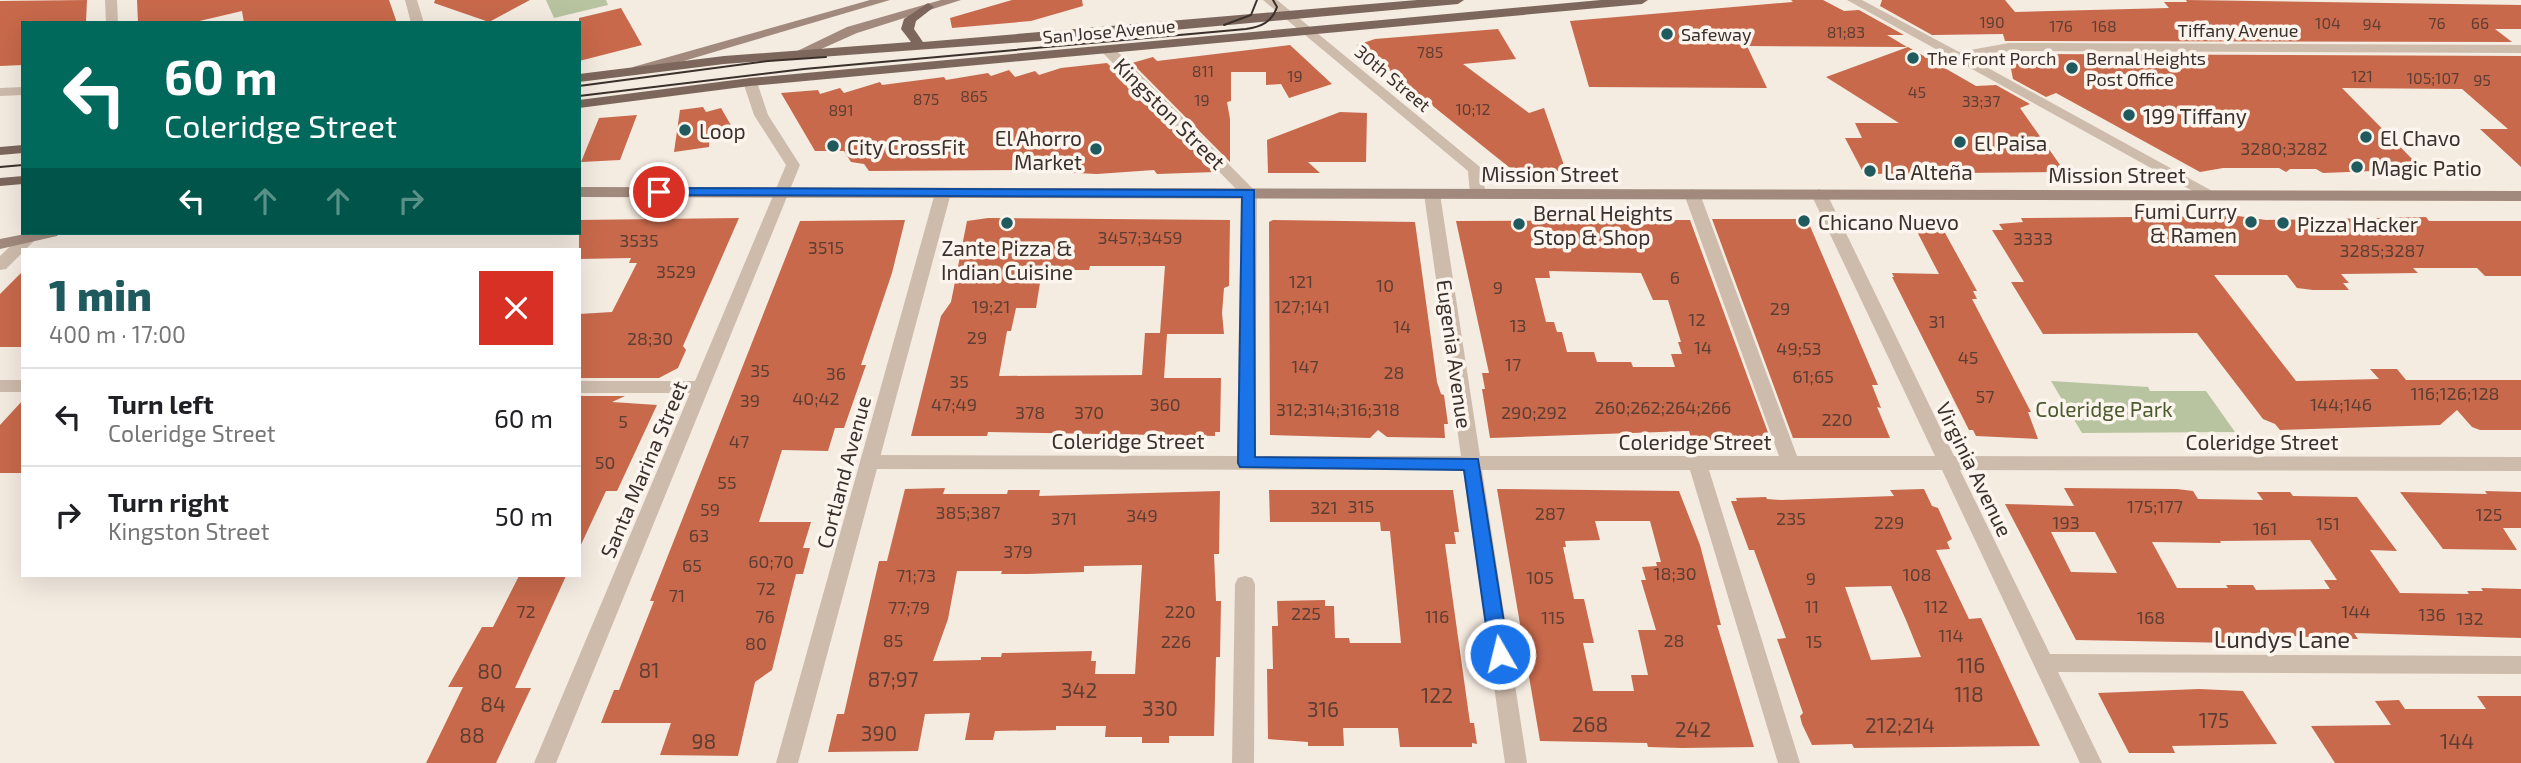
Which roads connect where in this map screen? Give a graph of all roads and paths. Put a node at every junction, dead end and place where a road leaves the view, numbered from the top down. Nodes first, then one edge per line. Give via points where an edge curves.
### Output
1 (111, 0) edge
2 (411, 0) edge
3 (884, 0) edge
4 (955, 0) edge
5 (1269, 0) edge
6 (1458, 0) edge
7 (1642, 0) edge
8 (1853, 0) edge
9 (928, 7) junction
10 (1288, 16) junction
11 (113, 21) edge
12 (417, 21) edge
13 (1306, 31) junction
14 (920, 46) junction
15 (2521, 49) edge
16 (1108, 50) junction
17 (796, 55) junction
18 (1956, 57) junction
19 (638, 70) junction
20 (581, 78) edge
21 (750, 82) junction
22 (701, 88) junction
23 (21, 91) edge
24 (0, 92) edge
25 (581, 104) edge
26 (21, 149) edge
27 (0, 151) edge
28 (21, 180) edge
29 (0, 182) edge
30 (581, 192) edge
31 (783, 192) junction
32 (943, 193) junction
33 (1249, 193) junction
34 (1432, 194) junction
35 (1478, 194) junction
36 (1692, 194) junction
37 (1818, 194) junction
38 (2209, 195) junction
39 (2521, 196) edge
40 (41, 235) edge
41 (27, 238) junction
42 (0, 244) edge
43 (0, 265) edge
44 (0, 386) edge
45 (21, 386) edge
46 (581, 387) edge
47 (702, 387) junction
48 (869, 462) junction
49 (1246, 463) junction
50 (1472, 464) junction
51 (1698, 464) junction
52 (1791, 464) junction
53 (2521, 464) edge
54 (1948, 465) junction
55 (1245, 584) dead end
56 (2043, 663) junction
57 (2521, 665) edge
58 (545, 763) edge
59 (787, 763) edge
60 (1243, 763) edge
61 (1516, 763) edge
62 (1789, 763) edge
63 (2091, 763) edge

1 - 11 street
2 - 12 street
3 - 19 main road
4 - 9 main road
5 - 10 street, 30th Street
6 - 10 main road, San Jose Avenue
7 - 13 main road, San Jose Avenue
8 - 18 street
9 - 14 main road via 910,19 907,29
9 - 17 main road via 852,30
10 - 13 street, 30th Street
10 - 14 main road, San Jose Avenue
13 - 16 main road, San Jose Avenue
13 - 35 street, 30th Street via 1475,170
14 - 17 main road, San Jose Avenue
15 - 18 street, Tiffany Avenue via 2009,47
16 - 21 main road, San Jose Avenue
16 - 33 street, Kingston Street
17 - 19 main road, San Jose Avenue
17 - 22 main road
18 - 38 street
19 - 20 main road, San Jose Avenue
21 - 22 main road, San Jose Avenue
21 - 31 street, Santa Marina Street via 751,94 793,165
22 - 25 main road, San Jose Avenue
23 - 24 street
26 - 27 main road
28 - 29 main road
30 - 31 main road, Mission Street
31 - 32 main road, Mission Street
31 - 47 street, Santa Marina Street
32 - 33 main road, Mission Street
32 - 48 street, Cortland Avenue
33 - 34 main road, Mission Street
33 - 49 street
34 - 35 main road, Mission Street
34 - 50 street, Eugenia Avenue
35 - 36 main road, Mission Street
36 - 37 main road, Mission Street
36 - 52 street
37 - 38 main road, Mission Street
37 - 54 street, Virginia Avenue
38 - 39 main road, Mission Street
40 - 41 main road
41 - 42 main road
41 - 43 street
44 - 45 street
46 - 47 street
47 - 58 street, Santa Marina Street
48 - 49 street, Coleridge Street
48 - 59 street, Cortland Avenue
49 - 50 street, Coleridge Street
50 - 51 street, Coleridge Street
50 - 61 street, Eugenia Avenue
51 - 52 street, Coleridge Street
51 - 62 street
52 - 54 street, Coleridge Street
53 - 54 street, Coleridge Street
54 - 56 street, Virginia Avenue
55 - 60 street
56 - 57 street, Lundys Lane
56 - 63 street, Virginia Avenue

